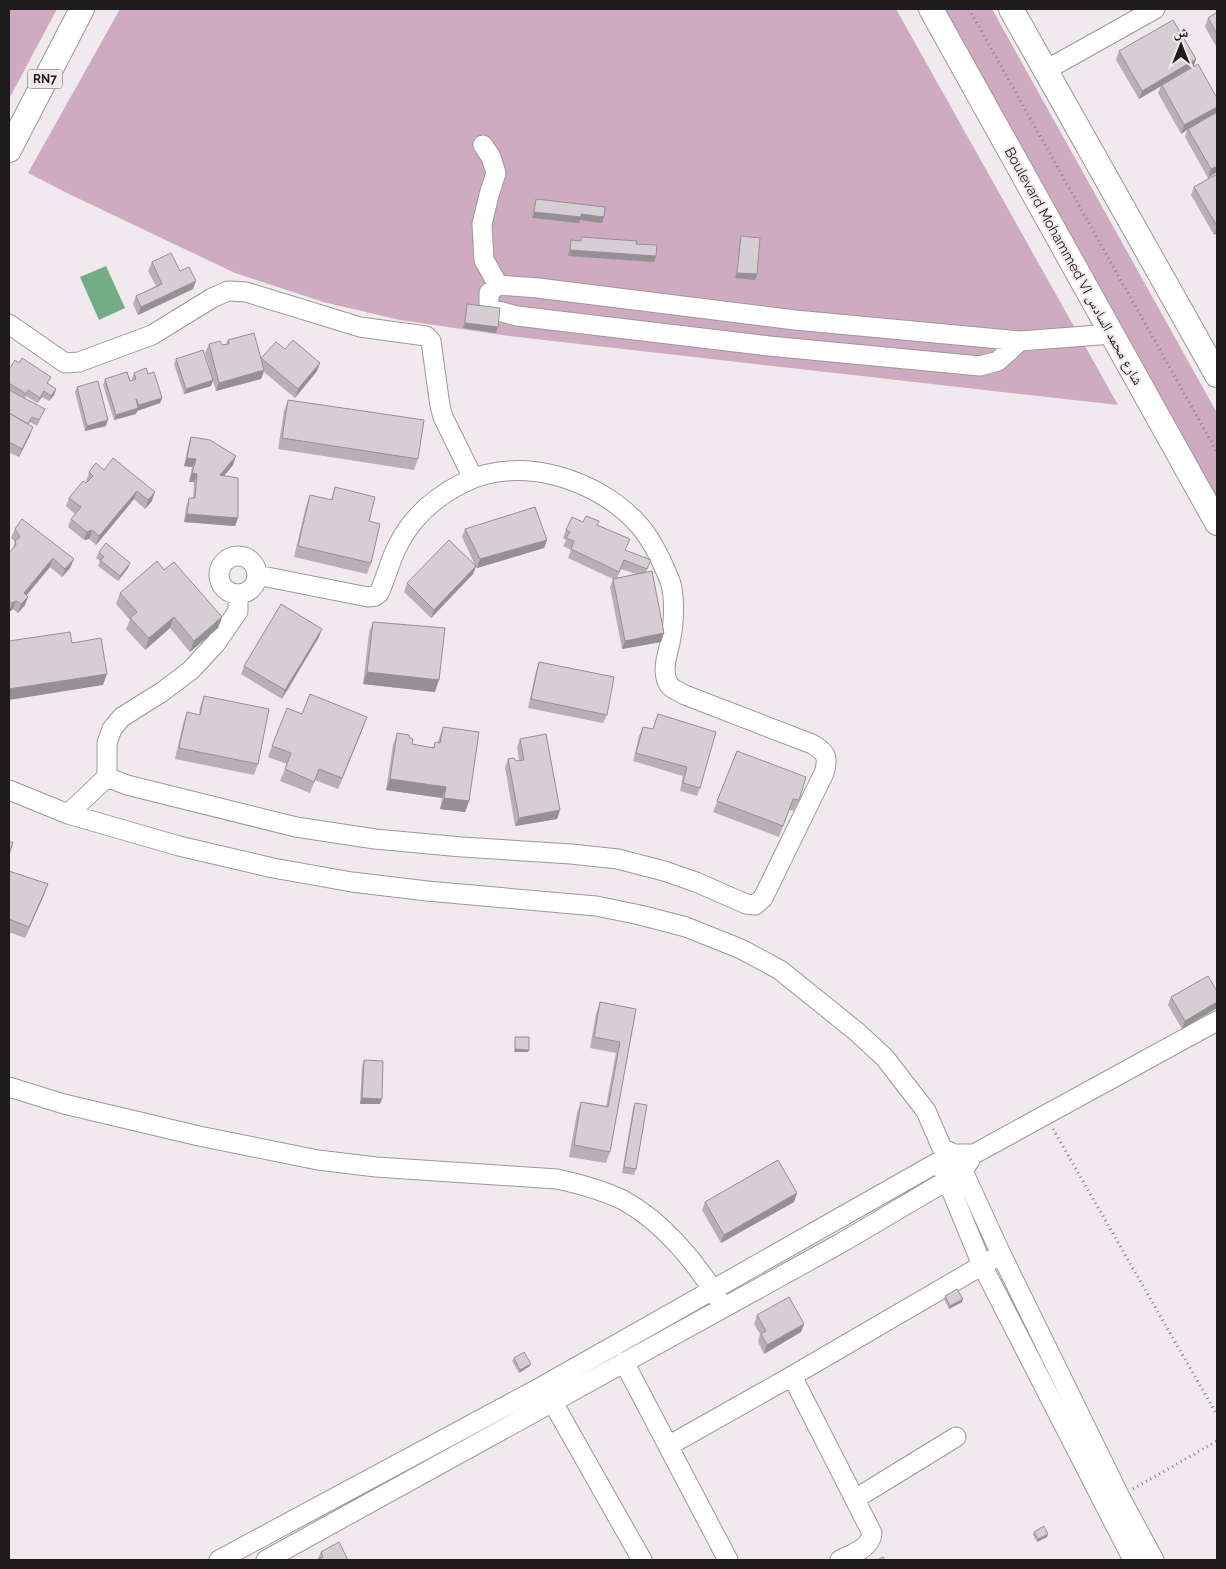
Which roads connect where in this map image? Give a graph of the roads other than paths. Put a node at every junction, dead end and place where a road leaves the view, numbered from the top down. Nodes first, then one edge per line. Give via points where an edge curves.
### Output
1 (82, 9) edge
2 (931, 9) edge
3 (1011, 9) edge
4 (1154, 9) edge
5 (1046, 70) junction
6 (483, 145) dead end
7 (9, 150) edge
8 (498, 285) junction
9 (11, 330) edge
10 (1112, 334) junction
11 (1020, 341) junction
12 (1217, 375) edge
13 (473, 478) junction
14 (1217, 523) edge
15 (257, 575) junction
16 (238, 594) junction
17 (107, 777) junction
18 (9, 790) edge
19 (68, 814) junction
20 (1217, 1021) edge
21 (9, 1087) edge
22 (945, 1154) junction
23 (974, 1154) junction
24 (955, 1176) junction
25 (1001, 1254) junction
26 (982, 1265) junction
27 (713, 1290) junction
28 (723, 1307) junction
29 (624, 1362) junction
30 (792, 1376) junction
31 (544, 1386) junction
32 (553, 1402) junction
33 (956, 1436) dead end
34 (668, 1446) junction
35 (1120, 1497) junction
36 (855, 1499) junction
37 (1103, 1505) junction
38 (219, 1560) edge
39 (266, 1560) edge
40 (642, 1560) edge
41 (728, 1560) edge
42 (840, 1560) edge
43 (1133, 1560) edge
44 (1154, 1560) edge

1 - 7 main road, RN7
2 - 10 main road, Boulevard Mohammed VI شارع محمد السادس
3 - 5 main road
4 - 5 street
5 - 12 main road
6 - 8 street via 496,173 482,224 484,260
8 - 11 street via 795,320
8 - 11 street via 490,294 491,309 517,316 769,346 980,366 998,361
9 - 13 street via 66,363 79,362 152,335 228,291 246,292 360,327 426,336 431,341 443,417
10 - 11 street
10 - 14 main road, Boulevard Mohammed VI شارع محمد السادس
13 - 15 street via 449,490 412,522 396,548 375,596
13 - 17 street via 497,472 554,474 603,495 623,510 649,538 671,584 671,636 665,664 670,687 812,744 826,756 824,773 762,898 755,905 664,871 618,859 384,840 296,827 127,785
15 - 16 street via 248,591
15 - 16 street via 255,565 248,558 228,558 221,565 221,584
16 - 17 street via 238,611 216,643 191,670 122,717 112,729 107,743
17 - 19 street
18 - 19 street
19 - 22 street via 273,868 426,891 596,906 686,926 780,970 857,1032 885,1058 926,1111
20 - 23 street
21 - 27 street via 199,1136 318,1160 394,1169 557,1179 581,1184 624,1200 643,1214 683,1250
22 - 23 street
22 - 24 street
22 - 27 street
23 - 24 street
24 - 25 street
24 - 26 street
24 - 28 street
25 - 26 street
25 - 35 street
26 - 30 street
26 - 37 street
27 - 28 street
27 - 31 street
28 - 29 street
29 - 32 street
29 - 34 street
30 - 34 street
30 - 36 street
31 - 32 street
31 - 38 street
32 - 39 street
32 - 40 street
33 - 36 street
34 - 41 street
35 - 37 street
35 - 44 street
36 - 42 street via 872,1533 871,1539 868,1545
37 - 43 street

